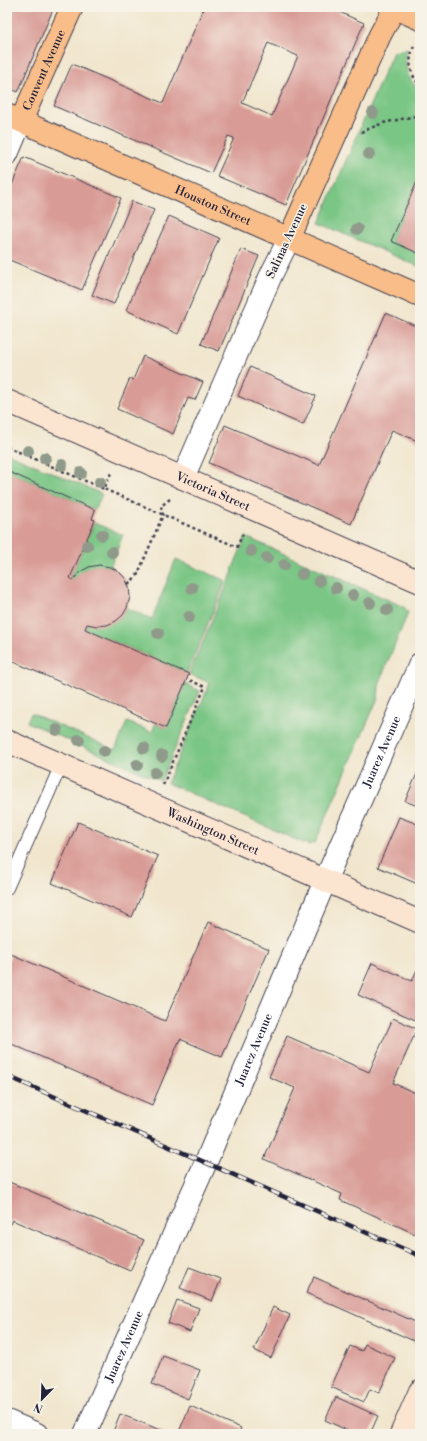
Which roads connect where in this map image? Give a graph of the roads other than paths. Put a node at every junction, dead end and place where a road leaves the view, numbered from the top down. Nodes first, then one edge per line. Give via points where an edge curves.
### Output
1 (72, 7) edge
2 (394, 7) edge
3 (420, 19) edge
4 (14, 118) edge
5 (7, 154) edge
6 (289, 239) junction
7 (420, 296) edge
8 (7, 401) edge
9 (183, 478) junction
10 (420, 582) edge
11 (420, 664) edge
12 (7, 741) edge
13 (60, 765) junction
14 (325, 881) junction
15 (7, 888) edge
16 (420, 922) edge
17 (420, 1391) edge
18 (7, 1421) edge
19 (37, 1434) edge
20 (85, 1434) edge
21 (401, 1434) edge

1 - 4 main road, Convent Avenue
2 - 3 main road
2 - 6 main road, Salinas Avenue
4 - 5 street, Convent Avenue
4 - 6 main road, Houston Street
6 - 7 main road, Houston Street
6 - 9 street, Salinas Avenue
8 - 9 main road, Victoria Street
9 - 10 main road, Victoria Street
11 - 14 street, Juarez Avenue
12 - 13 main road, Washington Street
13 - 14 main road, Washington Street
13 - 15 lane
14 - 16 main road, Washington Street
14 - 20 street, Juarez Avenue via 202,1170
17 - 21 main road
18 - 19 street

